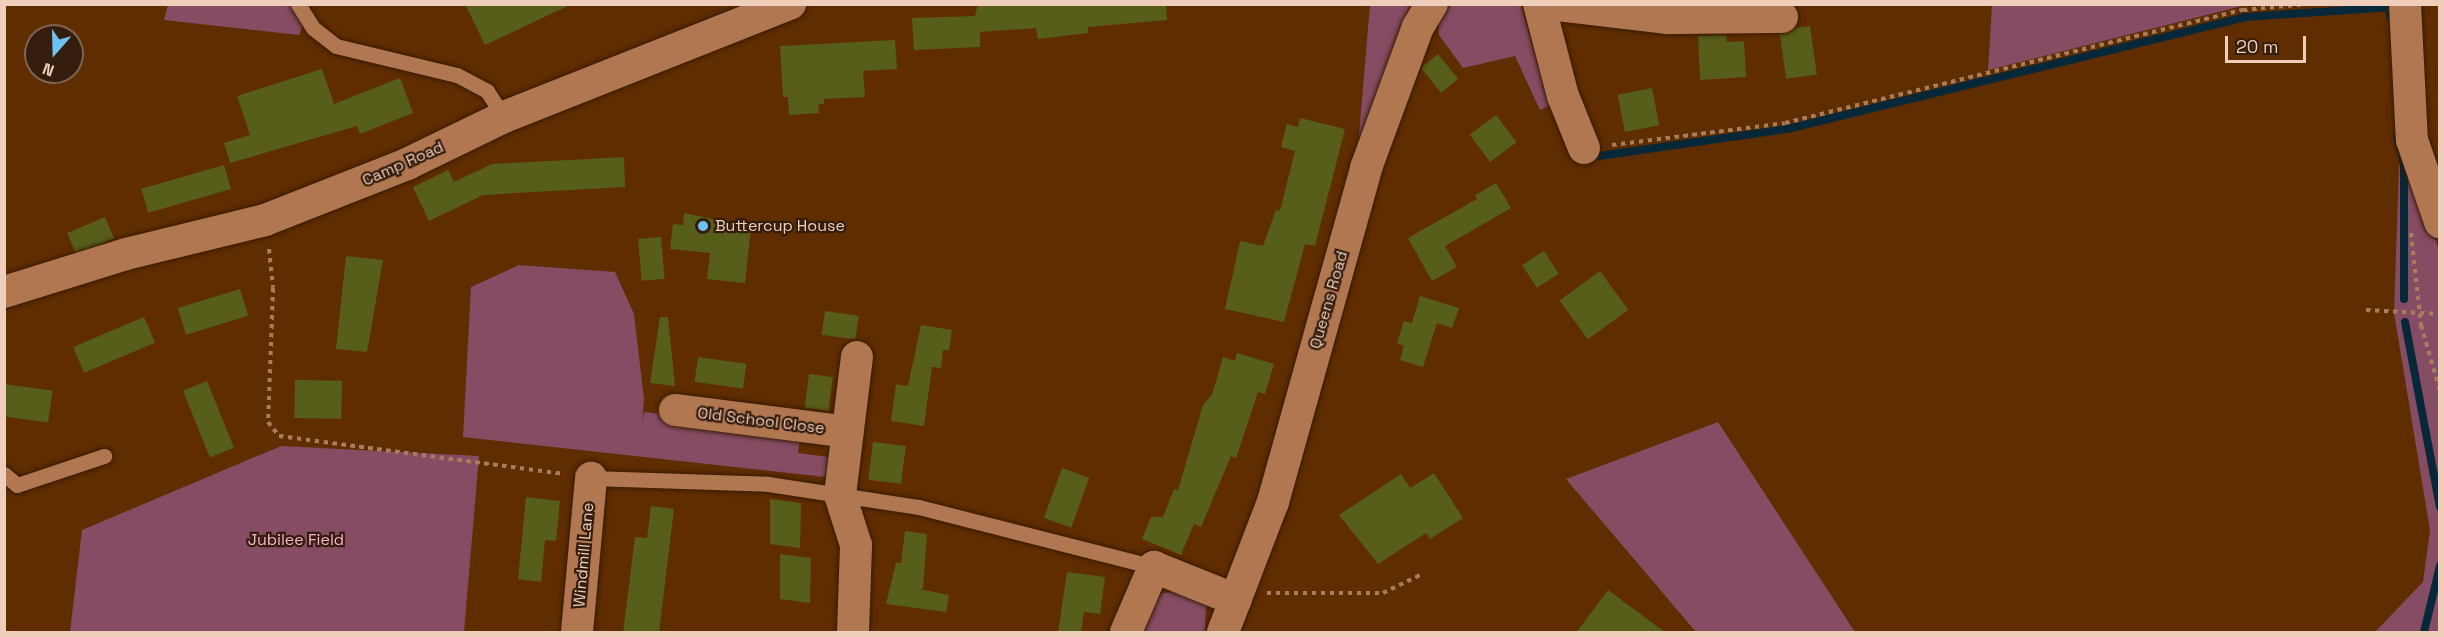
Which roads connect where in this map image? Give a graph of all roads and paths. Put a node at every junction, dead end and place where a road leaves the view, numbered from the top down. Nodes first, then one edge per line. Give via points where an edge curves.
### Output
1 (298, 4) edge
2 (790, 4) edge
3 (1432, 4) edge
4 (1539, 4) edge
5 (1549, 4) edge
6 (2307, 4) edge
7 (2405, 4) edge
8 (1782, 17) dead end
9 (504, 117) junction
10 (1584, 148) joint
11 (266, 220) junction
12 (2425, 222) edge
13 (4, 292) edge
14 (2366, 310) dead end
15 (2420, 314) junction
16 (2439, 314) edge
17 (856, 357) dead end
18 (2439, 391) edge
19 (675, 410) dead end
20 (848, 432) junction
21 (104, 456) dead end
22 (4, 474) edge
23 (591, 478) junction
24 (840, 495) junction
25 (1154, 567) junction
26 (1420, 575) dead end
27 (1238, 596) junction
28 (576, 633) edge
29 (853, 633) edge
30 (1126, 633) edge
31 (1223, 633) edge

1 - 9 lane via 313,28 336,46 457,75 487,91
2 - 9 street, Camp Road
3 - 27 street, Queens Road via 1418,27 1365,168 1273,502
4 - 10 street via 1563,96
5 - 8 street via 1668,18
6 - 10 path via 2243,10 1785,123
7 - 12 street via 2412,140
9 - 11 street, Camp Road via 407,164
11 - 13 street, Camp Road via 126,254
11 - 23 path via 273,288 268,422 279,436 463,457
12 - 15 path
14 - 15 path
15 - 16 path
15 - 18 path
17 - 20 street, Old School Close
19 - 20 street, Old School Close
20 - 24 street, Old School Close
21 - 22 lane via 17,485
23 - 24 lane via 768,484
23 - 28 street, Windmill Lane
24 - 25 lane via 919,507
24 - 29 street, Old School Close via 856,545
25 - 27 street
25 - 30 street
26 - 27 path via 1383,593
27 - 31 street, Queens Road

